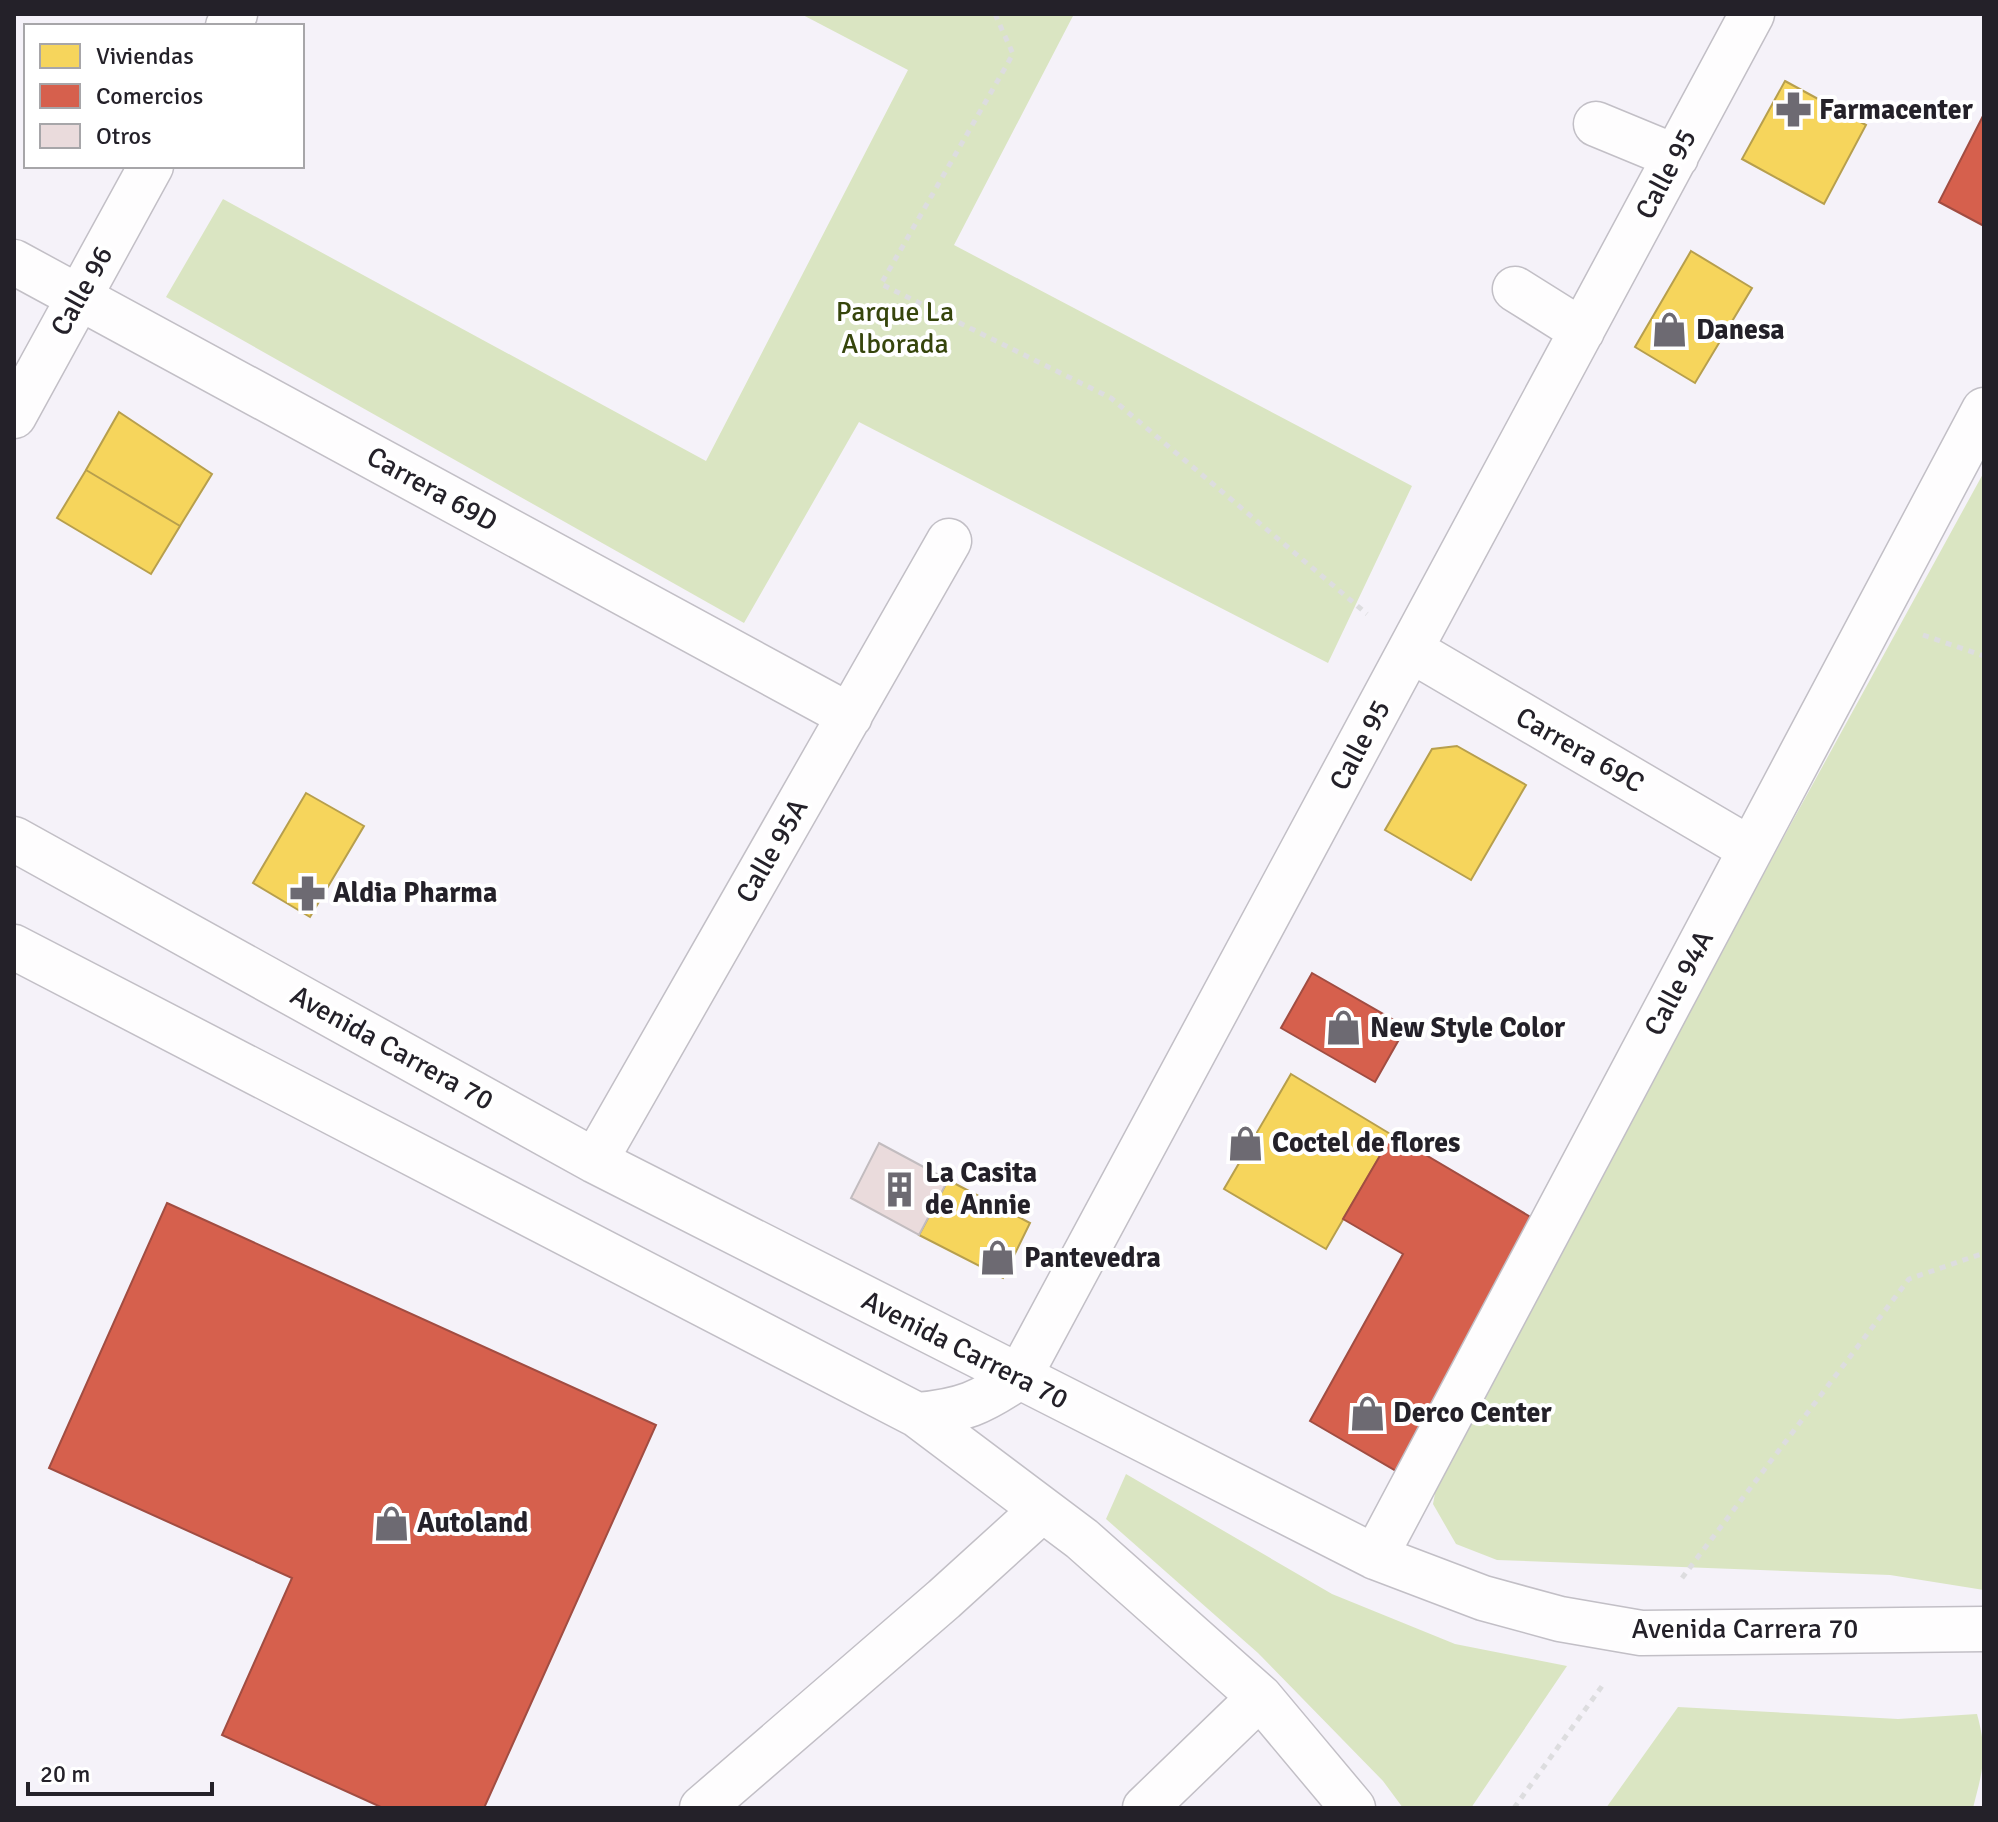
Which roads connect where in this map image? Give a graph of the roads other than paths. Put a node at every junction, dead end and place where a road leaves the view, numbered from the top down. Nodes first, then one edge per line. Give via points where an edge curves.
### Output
1 (1752, 14) edge
2 (1596, 124) dead end
3 (1676, 157) junction
4 (150, 168) edge
5 (14, 262) edge
6 (1515, 289) dead end
7 (79, 296) junction
8 (1582, 331) junction
9 (1984, 410) edge
10 (14, 416) edge
11 (949, 541) dead end
12 (1411, 650) junction
13 (850, 716) junction
14 (14, 839) edge
15 (1750, 849) junction
16 (14, 947) edge
17 (595, 1161) junction
18 (1019, 1377) junction
19 (917, 1415) junction
20 (1042, 1510) junction
21 (1375, 1557) junction
22 (1984, 1629) edge
23 (1260, 1697) junction
24 (702, 1808) edge
25 (1145, 1808) edge
26 (1353, 1808) edge

1 - 3 street, Calle 95
2 - 3 street
3 - 8 street, Calle 95
4 - 7 street, Calle 96
5 - 7 street, Carrera 69D
6 - 8 street
7 - 10 street, Calle 96
7 - 13 street, Carrera 69D
8 - 12 street, Calle 95
9 - 15 street, Calle 94A
11 - 13 street, Calle 95A
12 - 15 street, Carrera 69C
12 - 18 street, Calle 95
13 - 17 street, Calle 95A
14 - 17 street, Avenida Carrera 70
15 - 21 street, Calle 94A
16 - 19 street
17 - 18 street, Avenida Carrera 70
18 - 19 street, Calle 95 via 989,1398 953,1412
18 - 21 street, Avenida Carrera 70
19 - 20 street
20 - 23 street via 1082,1539
20 - 24 street
21 - 22 street, Avenida Carrera 70 via 1483,1598 1641,1633
23 - 25 street
23 - 26 street

